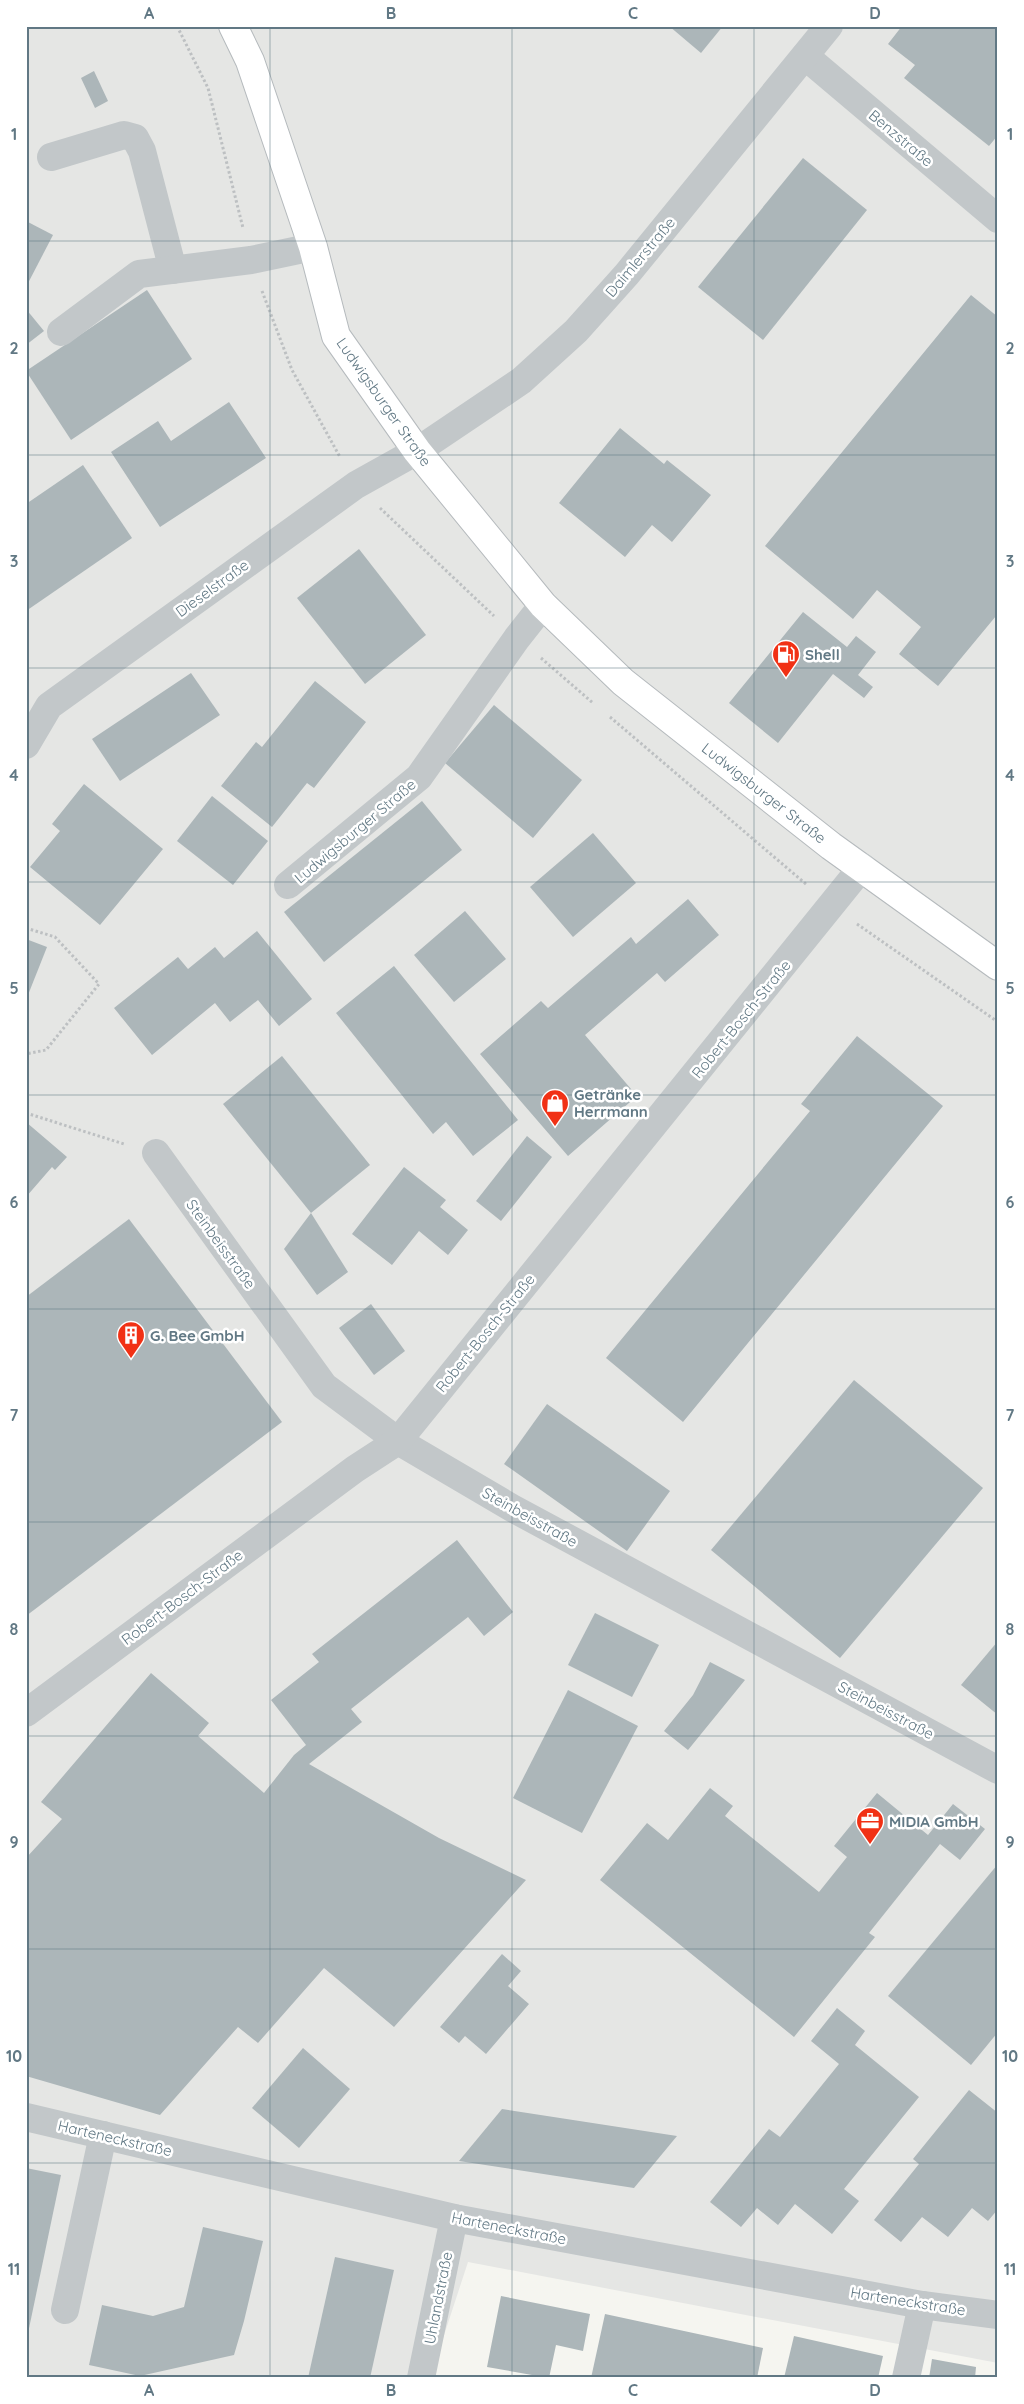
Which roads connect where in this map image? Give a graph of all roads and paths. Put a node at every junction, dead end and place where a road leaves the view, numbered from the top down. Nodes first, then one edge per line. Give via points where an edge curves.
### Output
1 (233, 26) edge
2 (829, 26) edge
3 (805, 56) junction
4 (51, 157) dead end
5 (998, 219) edge
6 (313, 247) junction
7 (173, 270) junction
8 (61, 332) dead end
9 (418, 451) junction
10 (544, 605) junction
11 (26, 745) edge
12 (862, 867) junction
13 (288, 885) dead end
14 (26, 928) edge
15 (998, 966) edge
16 (26, 1054) edge
17 (26, 1113) edge
18 (156, 1153) joint
19 (398, 1442) junction
20 (26, 1713) edge
21 (998, 1770) edge
22 (26, 2117) edge
23 (103, 2135) junction
24 (454, 2218) junction
25 (922, 2305) junction
26 (65, 2310) dead end
27 (998, 2315) edge
28 (422, 2378) edge
29 (906, 2378) edge

1 - 6 main road, Ludwigsburger Straße via 250,61
2 - 3 street, Daimlerstraße
3 - 5 street, Benzstraße
3 - 9 street, Daimlerstraße via 627,274 576,331 521,381
4 - 7 street via 124,135 135,138 142,151
6 - 7 street via 251,260
6 - 9 main road, Ludwigsburger Straße via 336,336
7 - 8 street via 139,274
9 - 10 main road, Ludwigsburger Straße
9 - 11 street, Dieselstraße via 356,485 49,706
10 - 12 main road, Ludwigsburger Straße via 623,682
10 - 13 street, Ludwigsburger Straße via 419,777
12 - 15 main road, Ludwigsburger Straße
12 - 19 street, Robert-Bosch-Straße
14 - 16 path via 55,937 99,984 46,1050
17 - 18 path
18 - 19 street, Steinbeisstraße via 324,1386
19 - 20 street, Robert-Bosch-Straße via 347,1475
19 - 21 street, Steinbeisstraße via 512,1508
22 - 23 street, Harteneckstraße
23 - 24 street, Harteneckstraße
23 - 26 street
24 - 25 street, Harteneckstraße
24 - 28 street, Uhlandstraße
25 - 27 street, Harteneckstraße
25 - 29 street

